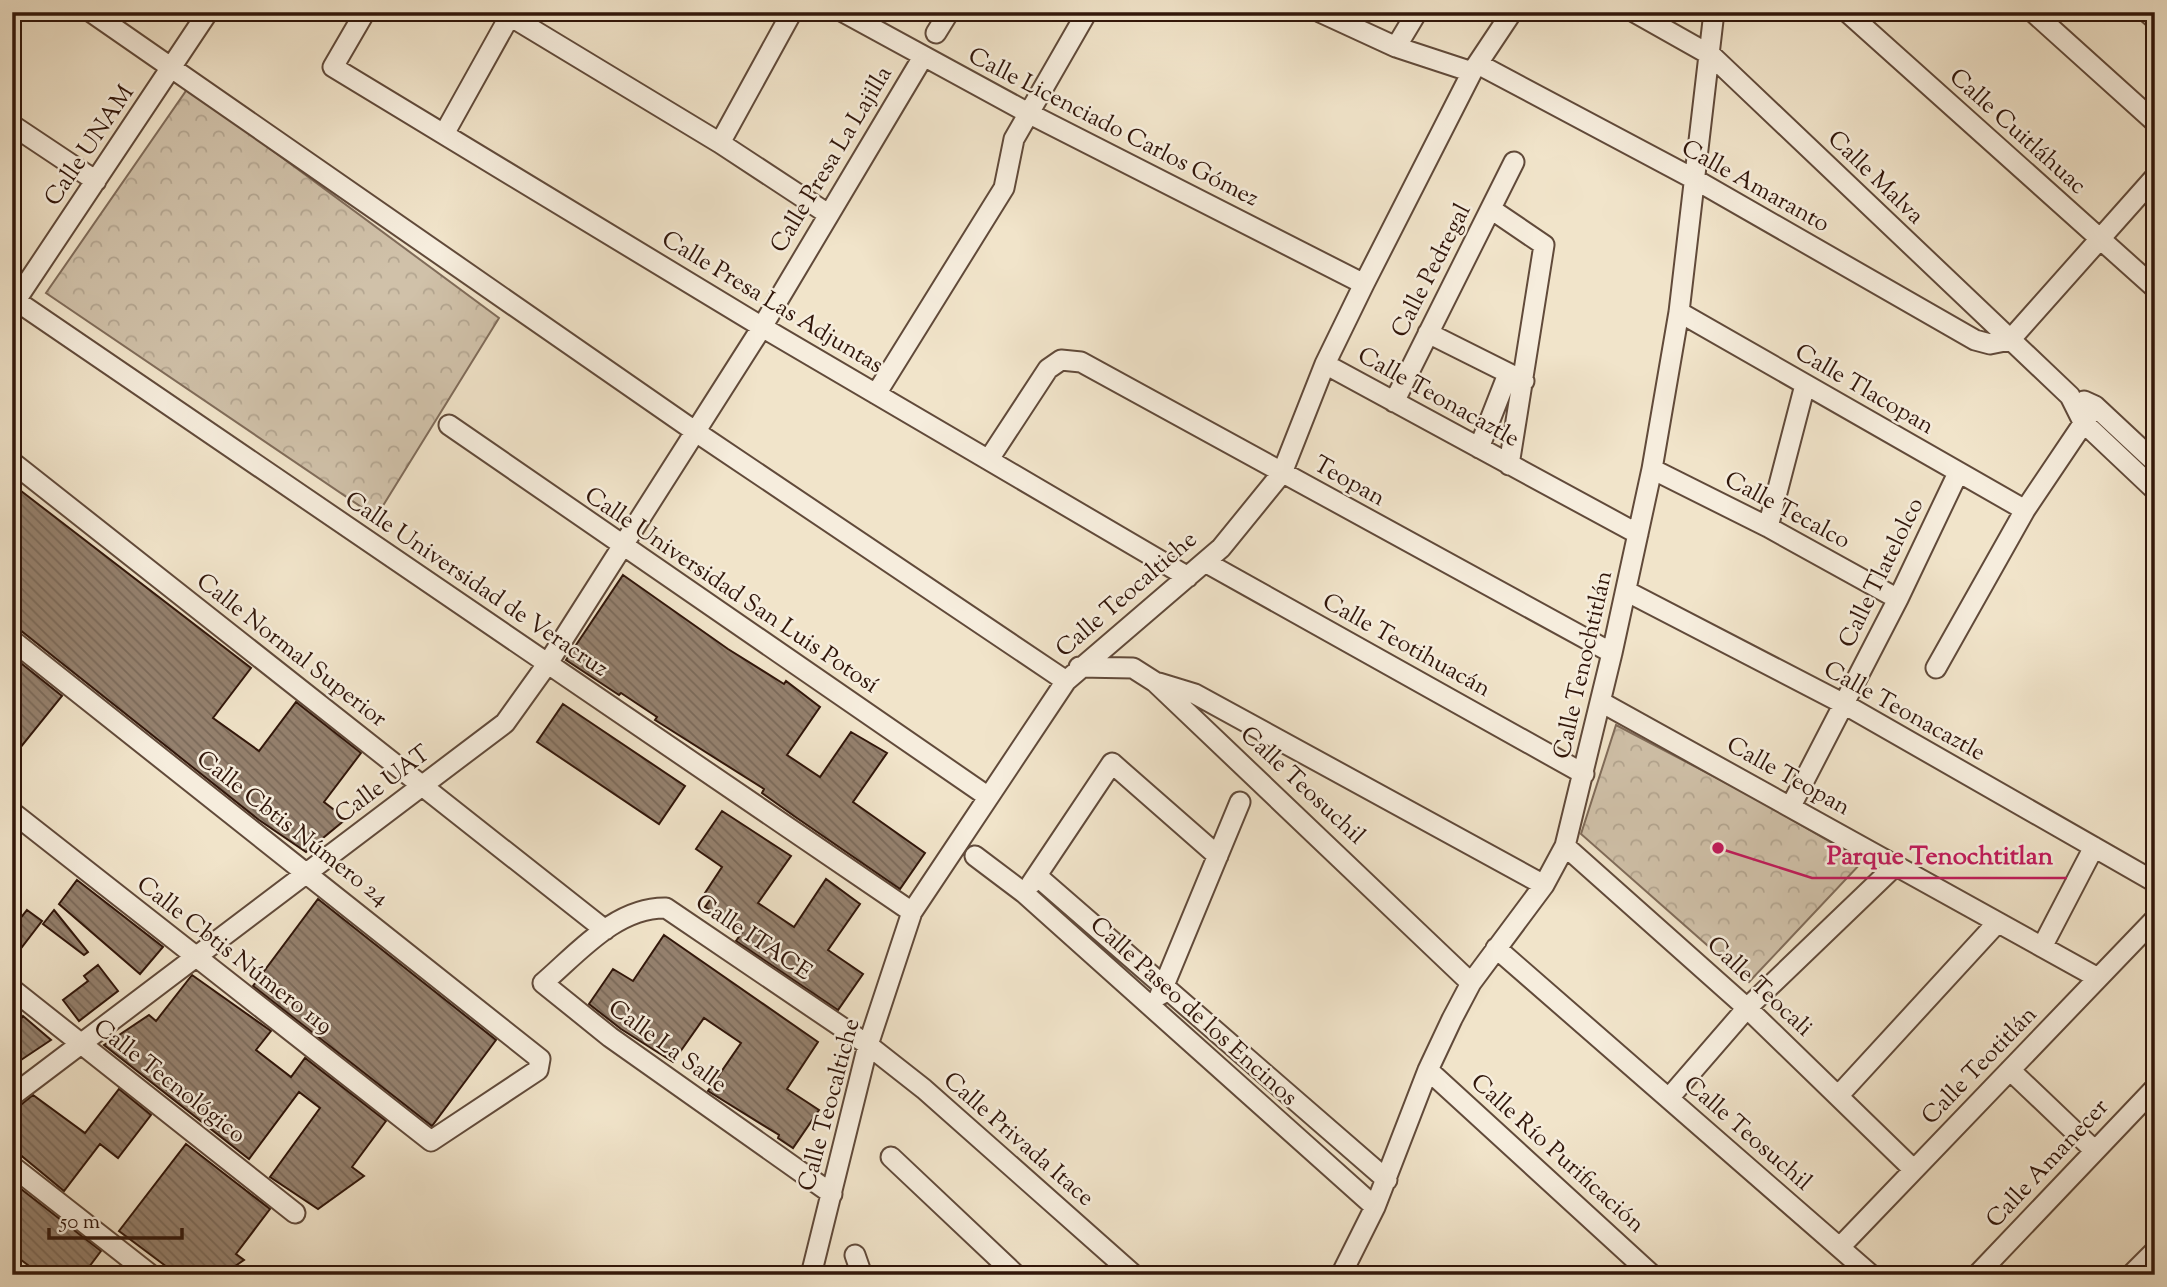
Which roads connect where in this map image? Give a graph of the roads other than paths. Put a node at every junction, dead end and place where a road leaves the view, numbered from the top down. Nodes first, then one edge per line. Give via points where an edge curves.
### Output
1 (91, 12) edge
2 (208, 12) edge
3 (365, 12) edge
4 (792, 12) edge
5 (843, 12) edge
6 (948, 12) edge
7 (1087, 12) edge
8 (1320, 12) edge
9 (1417, 12) edge
10 (1513, 12) edge
11 (1634, 12) edge
12 (1714, 12) edge
13 (1847, 12) edge
14 (2033, 12) edge
15 (2147, 12) edge
16 (511, 14) edge
17 (2155, 19) edge
18 (936, 33) dead end
19 (1396, 47) junction
20 (1712, 56) junction
21 (923, 57) junction
22 (172, 66) junction
23 (1475, 68) junction
24 (1030, 114) junction
25 (2155, 122) edge
26 (12, 125) edge
27 (444, 134) junction
28 (720, 144) junction
29 (1514, 162) dead end
30 (2155, 177) edge
31 (1696, 180) junction
32 (96, 181) junction
33 (1491, 209) junction
34 (828, 214) junction
35 (2100, 239) junction
36 (1364, 284) junction
37 (2155, 288) edge
38 (14, 302) edge
39 (1679, 312) junction
40 (762, 327) junction
41 (1428, 333) junction
42 (2010, 340) junction
43 (1325, 364) junction
44 (1516, 377) junction
45 (1805, 385) junction
46 (876, 394) junction
47 (1394, 402) junction
48 (2089, 414) junction
49 (449, 425) dead end
50 (696, 432) junction
51 (1479, 448) junction
52 (989, 459) junction
53 (12, 462) edge
54 (2155, 462) edge
55 (1509, 465) junction
56 (1652, 469) junction
57 (1282, 473) junction
58 (1958, 473) junction
59 (2155, 490) edge
60 (2025, 510) junction
61 (1768, 527) junction
62 (1638, 534) junction
63 (622, 546) junction
64 (1205, 562) junction
65 (1188, 577) junction
66 (1626, 591) junction
67 (1898, 599) junction
68 (12, 640) edge
69 (1612, 653) junction
70 (548, 663) junction
71 (1936, 668) dead end
72 (1072, 674) junction
73 (1155, 682) junction
74 (1601, 702) junction
75 (1844, 704) junction
76 (1584, 774) junction
77 (422, 785) junction
78 (987, 796) junction
79 (1240, 802) dead end
80 (1791, 806) junction
81 (12, 812) edge
82 (1565, 846) junction
83 (2094, 847) junction
84 (975, 856) dead end
85 (1218, 856) junction
86 (1895, 866) junction
87 (307, 872) junction
88 (1037, 876) junction
89 (2155, 883) edge
90 (1544, 886) junction
91 (1024, 893) junction
92 (912, 912) junction
93 (2155, 919) edge
94 (1997, 923) junction
95 (606, 930) junction
96 (2042, 947) junction
97 (1496, 948) junction
98 (196, 957) junction
99 (2098, 978) junction
100 (1471, 984) junction
101 (1163, 986) junction
102 (12, 989) edge
103 (1747, 1008) junction
104 (1155, 1010) junction
105 (82, 1044) junction
106 (868, 1045) junction
107 (1428, 1070) junction
108 (2010, 1070) junction
109 (2155, 1088) edge
110 (1839, 1095) junction
111 (12, 1096) edge
112 (1669, 1098) junction
113 (425, 1139) joint
114 (1343, 1142) junction
115 (2095, 1151) junction
116 (891, 1157) dead end
117 (1325, 1163) junction
118 (12, 1166) edge
119 (1914, 1170) junction
120 (1387, 1181) junction
121 (832, 1194) junction
122 (1375, 1208) junction
123 (295, 1213) dead end
124 (1840, 1247) junction
125 (2155, 1251) edge
126 (855, 1255) dead end
127 (151, 1275) edge
128 (811, 1275) edge
129 (862, 1275) edge
130 (1016, 1275) edge
131 (1134, 1275) edge
132 (1341, 1275) edge
133 (1652, 1275) edge
134 (1871, 1275) edge
135 (1978, 1275) edge
136 (2131, 1275) edge

1 - 22 street
2 - 22 street, Calle UNAM
3 - 27 street, Calle Presa Las Adjuntas via 333,67
4 - 28 street
5 - 21 street, Calle Licenciado Carlos Gómez
6 - 18 street
7 - 24 street
8 - 19 street, Calle Amaranto
9 - 19 street
10 - 23 street, Calle Teocaltiche
11 - 20 street, Calle Malva
12 - 20 street, Calle Tenochtitlán
13 - 35 street, Calle Cuitláhuac
14 - 25 street
15 - 17 street
16 - 27 street
16 - 28 street
19 - 23 street, Calle Amaranto
20 - 31 street, Calle Tenochtitlán
20 - 42 street, Calle Malva
21 - 24 street, Calle Licenciado Carlos Gómez
21 - 34 street, Calle Presa La Lajilla
22 - 32 street, Calle UNAM
22 - 50 street
23 - 31 street, Calle Amaranto
23 - 36 street, Calle Teocaltiche
24 - 36 street, Calle Licenciado Carlos Gómez
24 - 46 street via 1014,139 1004,188
26 - 32 street
27 - 40 street, Calle Presa Las Adjuntas
28 - 34 street
29 - 33 street, Calle Pedregal
30 - 35 street
31 - 39 street, Calle Tenochtitlán
31 - 42 street, Calle Amaranto via 1975,340 1990,344
32 - 38 street, Calle UNAM
33 - 41 street, Calle Pedregal
33 - 44 street via 1544,244
34 - 40 street, Calle Presa La Lajilla
35 - 37 street, Calle Cuitláhuac
35 - 42 street
36 - 43 street, Calle Teocaltiche
38 - 70 street, Calle Universidad de Veracruz
39 - 45 street, Calle Tlacopan
39 - 56 street, Calle Tenochtitlán
40 - 46 street, Calle Presa Las Adjuntas
40 - 50 street, Calle Presa La Lajilla
41 - 44 street
41 - 47 street, Calle Pedregal
42 - 48 street, Calle Malva
43 - 47 street, Calle Teonacaztle
43 - 57 street, Calle Teocaltiche
44 - 51 street
44 - 55 street
45 - 58 street, Calle Tlacopan
45 - 61 street
46 - 52 street, Calle Presa Las Adjuntas
47 - 51 street, Calle Teonacaztle
48 - 54 street, Calle Malva
48 - 59 street, Calle Malva
48 - 60 street
49 - 63 street, Calle Universidad San Luis Potosí
50 - 63 street, Calle UAT
50 - 72 street
51 - 55 street, Calle Teonacaztle
52 - 57 street, Teopan via 1048,369 1061,360 1081,362
52 - 65 street, Calle Presa Las Adjuntas
53 - 77 street, Calle Normal Superior
55 - 62 street, Calle Teonacaztle
56 - 61 street, Calle Tecalco
56 - 62 street, Calle Tenochtitlán
57 - 64 street, Calle Teocaltiche
57 - 69 street, Teopan
58 - 60 street, Calle Tlacopan
58 - 67 street, Calle Tlatelolco
60 - 71 street
61 - 67 street, Calle Tecalco
62 - 66 street, Calle Tenochtitlán
63 - 70 street, Calle UAT
63 - 78 street, Calle Universidad San Luis Potosí
64 - 65 street, Calle Teocaltiche
64 - 76 street, Calle Teotihuacán
65 - 72 street, Calle Teocaltiche
66 - 69 street, Calle Tenochtitlán
66 - 75 street, Calle Teonacaztle
67 - 75 street, Calle Tlatelolco
68 - 87 street, Calle Cbtis Número 24
69 - 74 street, Calle Tenochtitlán
70 - 77 street, Calle UAT via 505,723
70 - 92 street, Calle Universidad de Veracruz
72 - 73 street, Calle Teosuchil via 1107,665 1133,668
72 - 78 street, Calle Teocaltiche
73 - 90 street via 1195,694
73 - 100 street, Calle Teosuchil
74 - 76 street, Calle Tenochtitlán
74 - 80 street, Calle Teopan
75 - 80 street, Calle Tlatelolco
75 - 83 street, Calle Teonacaztle
76 - 82 street, Calle Tenochtitlán
77 - 87 street, Calle UAT
77 - 95 street, Calle Normal Superior
78 - 92 street, Calle Teocaltiche
79 - 85 street
80 - 86 street, Calle Teopan
81 - 98 street, Calle Cbtis Número 119
82 - 90 street, Calle Tenochtitlán
82 - 103 street, Calle Teocali
83 - 89 street, Calle Teonacaztle
83 - 96 street
84 - 91 street, Calle Paseo de los Encinos
85 - 88 street via 1112,763
85 - 101 street
86 - 94 street, Calle Teopan
86 - 103 street
87 - 98 street, Calle UAT
87 - 113 street, Calle Cbtis Número 24 via 540,1059 538,1070 437,1139
88 - 91 street
88 - 101 street, Calle Paseo de los Encinos
90 - 97 street, Calle Tenochtitlán
91 - 104 street, Calle Paseo de los Encinos
92 - 106 street, Calle Teocaltiche
93 - 99 street, Calle Teotitlán
94 - 96 street, Calle Teopan
94 - 110 street
95 - 106 street, Calle ITACE via 648,908 666,908
95 - 121 street, Calle La Salle via 543,983 610,1037
96 - 99 street, Calle Teopan
97 - 100 street, Calle Tenochtitlán
97 - 112 street, Calle Teosuchil
98 - 105 street, Calle UAT
98 - 113 street, Calle Cbtis Número 119
99 - 108 street, Calle Teotitlán
100 - 107 street, Calle Tenochtitlán
101 - 104 street
101 - 114 street, Calle Paseo de los Encinos
102 - 105 street, Calle Tecnológico
103 - 110 street, Calle Teocali
103 - 112 street
104 - 117 street, Calle Paseo de los Encinos
105 - 111 street, Calle UAT
105 - 123 street, Calle Tecnológico
106 - 121 street, Calle Teocaltiche
106 - 131 street, Calle Privada Itace
107 - 120 street, Calle Tenochtitlán
107 - 133 street, Calle Río Purificación
108 - 115 street
108 - 119 street, Calle Teotitlán
109 - 115 street, Calle Amanecer
110 - 119 street, Calle Teocali
112 - 124 street, Calle Teosuchil
114 - 117 street
114 - 120 street, Calle Paseo de los Encinos
115 - 135 street, Calle Amanecer
116 - 130 street
117 - 122 street, Calle Paseo de los Encinos
118 - 127 street
119 - 124 street, Calle Teotitlán
120 - 122 street, Calle Tenochtitlán
121 - 128 street, Calle Teocaltiche
122 - 132 street, Calle Tenochtitlán
124 - 134 street, Calle Teosuchil
125 - 136 street
126 - 129 street

